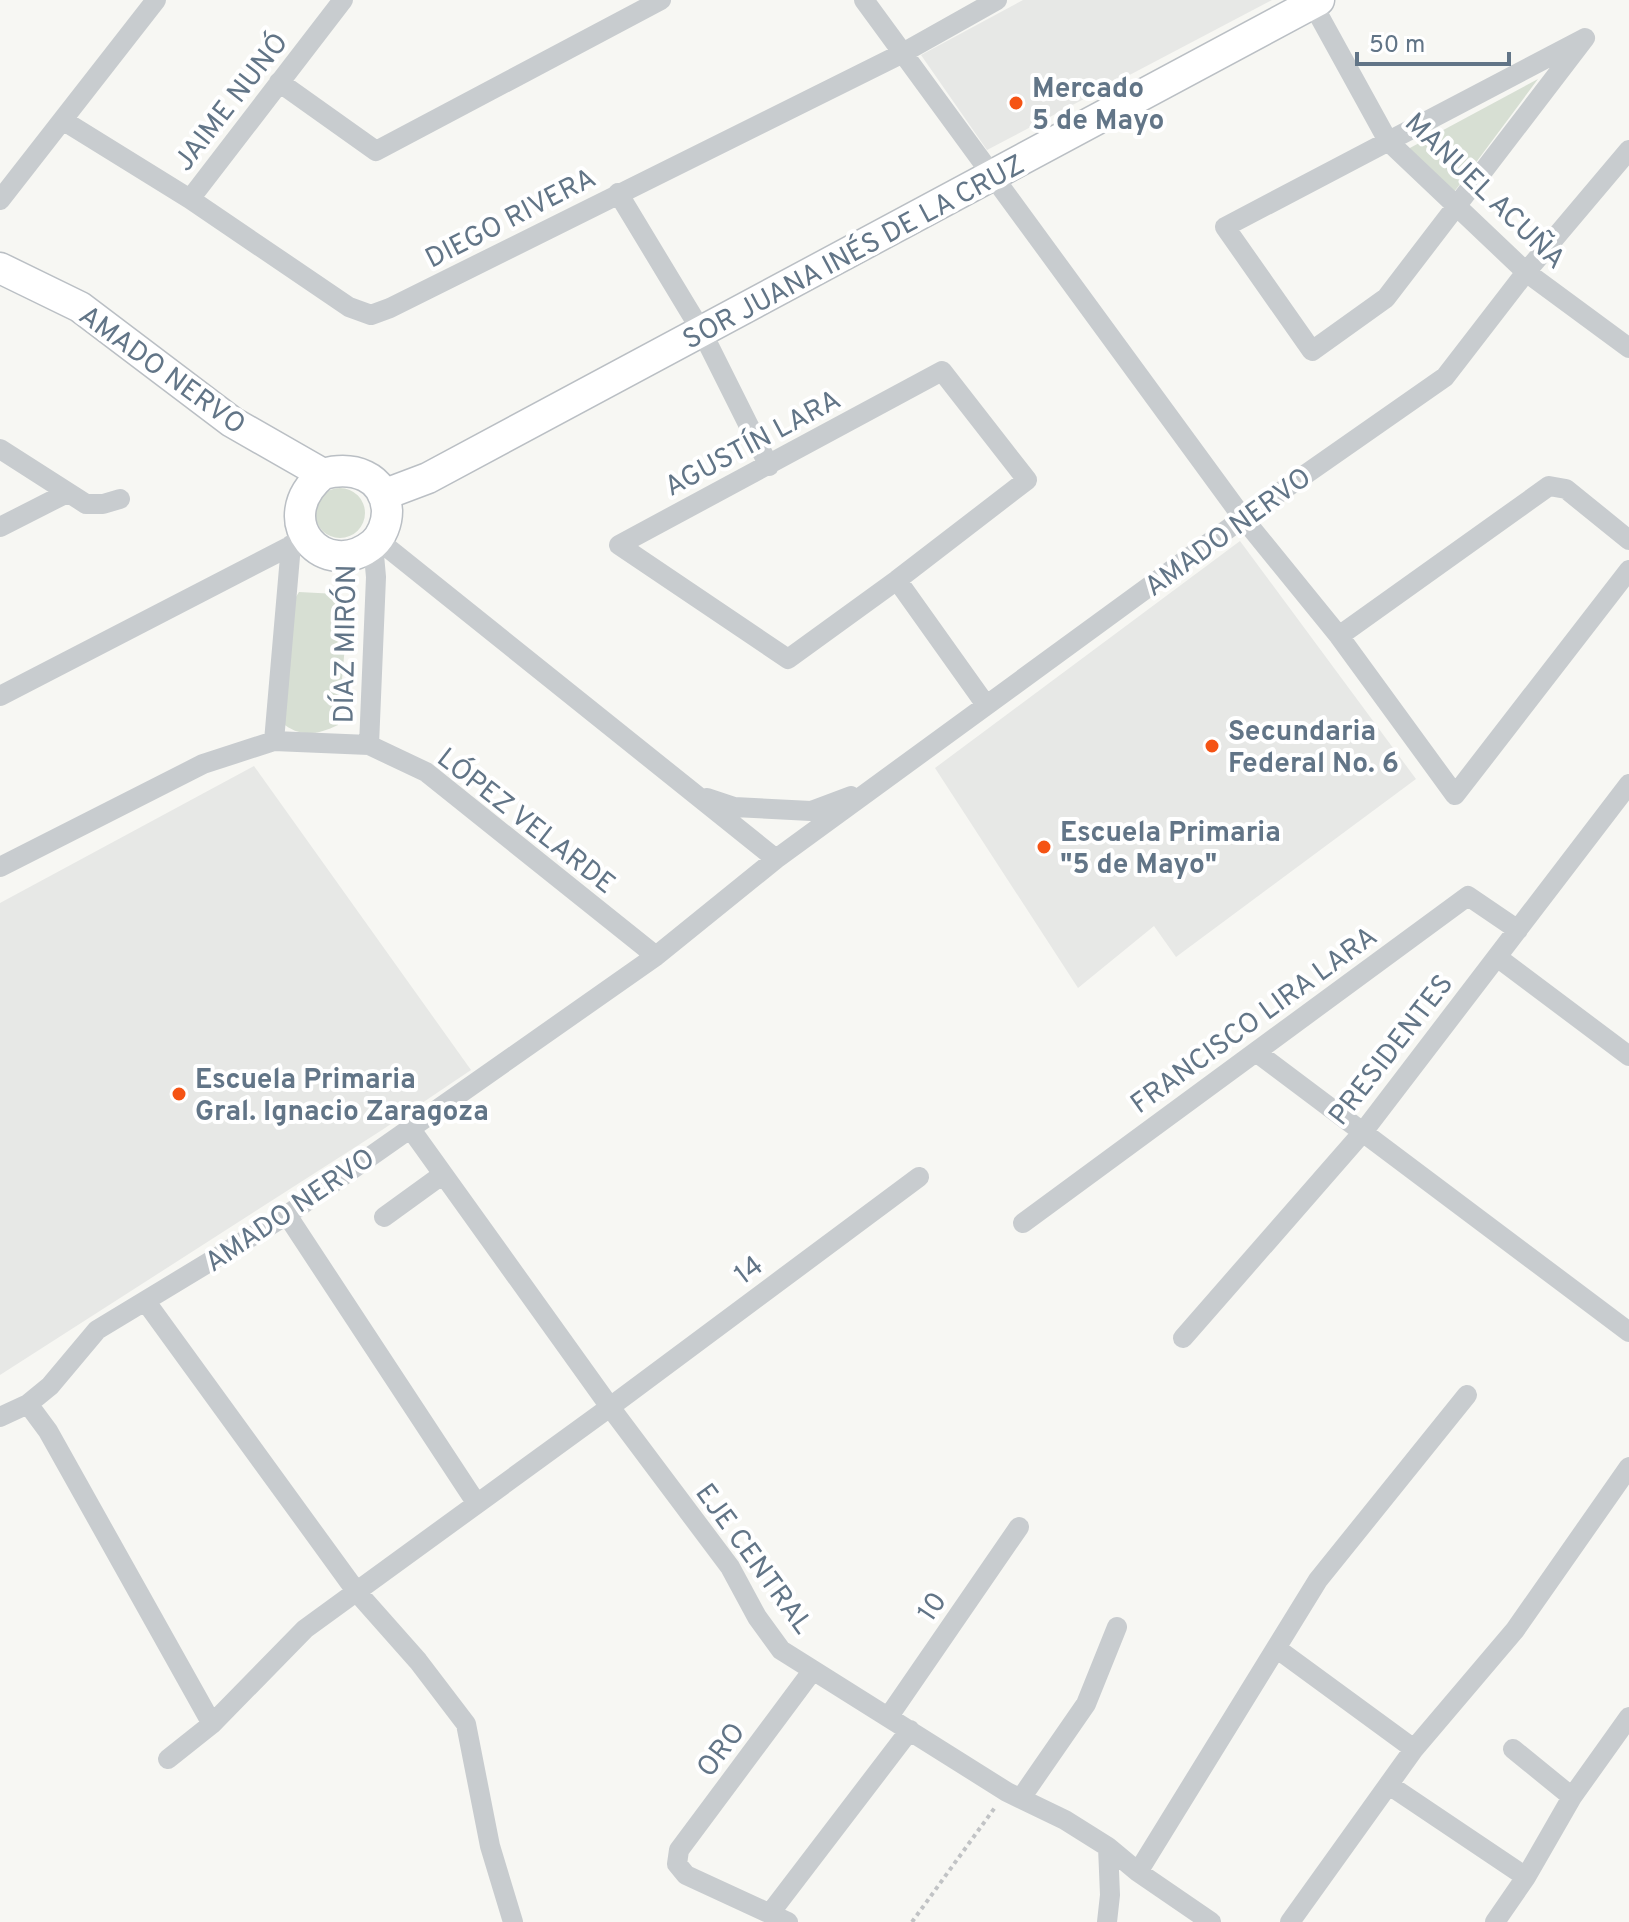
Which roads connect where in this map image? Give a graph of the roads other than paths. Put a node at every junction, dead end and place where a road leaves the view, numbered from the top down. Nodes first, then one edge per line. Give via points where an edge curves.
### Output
1 (156, 0) edge
2 (343, 0) edge
3 (661, 0) edge
4 (864, 0) edge
5 (997, 0) edge
6 (1316, 2) edge
7 (901, 54) junction
8 (279, 82) junction
9 (64, 121) junction
10 (1388, 141) junction
11 (1627, 158) edge
12 (991, 177) junction
13 (618, 193) junction
14 (190, 199) junction
15 (0, 200) edge
16 (1456, 208) junction
17 (0, 268) edge
18 (1526, 272) junction
19 (702, 332) junction
20 (1629, 348) edge
21 (0, 449) edge
22 (769, 466) junction
23 (323, 474) junction
24 (67, 493) junction
25 (383, 495) junction
26 (120, 499) dead end
27 (1243, 518) junction
28 (0, 527) edge
29 (1629, 540) edge
30 (299, 542) junction
31 (375, 542) junction
32 (1629, 570) edge
33 (897, 580) junction
34 (1339, 636) junction
35 (0, 696) edge
36 (986, 705) junction
37 (274, 741) junction
38 (369, 745) junction
39 (1629, 784) edge
40 (874, 788) junction
41 (694, 794) junction
42 (776, 859) junction
43 (0, 867) edge
44 (1518, 930) junction
45 (656, 956) junction
46 (1497, 957) junction
47 (1256, 1052) junction
48 (1629, 1056) edge
49 (410, 1128) junction
50 (1363, 1132) junction
51 (442, 1175) junction
52 (919, 1177) dead end
53 (287, 1215) junction
54 (384, 1217) dead end
55 (1023, 1223) dead end
56 (146, 1302) junction
57 (1629, 1332) edge
58 (1183, 1338) dead end
59 (1467, 1395) dead end
60 (28, 1404) junction
61 (610, 1407) junction
62 (0, 1417) edge
63 (1629, 1467) edge
64 (477, 1504) junction
65 (1019, 1527) dead end
66 (356, 1591) junction
67 (1117, 1627) dead end
68 (1276, 1648) junction
69 (813, 1670) junction
70 (889, 1716) junction
71 (1629, 1717) edge
72 (212, 1724) junction
73 (910, 1730) junction
74 (1414, 1749) junction
75 (1513, 1749) dead end
76 (168, 1759) dead end
77 (1389, 1785) junction
78 (1014, 1795) junction
79 (1572, 1797) junction
80 (1108, 1847) junction
81 (1138, 1872) junction
82 (1526, 1877) junction
83 (779, 1917) edge
84 (513, 1922) edge
85 (1107, 1922) edge
86 (1211, 1922) edge
87 (1290, 1922) edge
88 (1495, 1922) edge

1 - 9 street
2 - 8 street, JAIME NUNÓ
3 - 8 street via 376,151
4 - 7 street
5 - 7 street, DIEGO RIVERA
6 - 10 street, MANUEL ACUÑA
6 - 12 main road, SOR JUANA INÉS DE LA CRUZ
7 - 12 street
7 - 13 street, DIEGO RIVERA
8 - 14 street, JAIME NUNÓ
9 - 14 street, DIEGO RIVERA
9 - 15 street
10 - 16 street, MANUEL ACUÑA
10 - 16 street via 1585,38
10 - 16 street via 1225,227 1312,351 1386,298
11 - 18 street, AMADO NERVO
12 - 19 main road, SOR JUANA INÉS DE LA CRUZ
12 - 27 street
13 - 14 street, DIEGO RIVERA via 371,315 349,307
13 - 19 street
16 - 18 street, MANUEL ACUÑA
17 - 23 main road, AMADO NERVO via 80,307 232,422
18 - 20 street, MANUEL ACUÑA
18 - 27 street, AMADO NERVO via 1445,377
19 - 22 street
19 - 25 main road, SOR JUANA INÉS DE LA CRUZ via 428,478
21 - 24 street
22 - 33 street, AGUSTÍN LARA via 942,371 1027,480
22 - 33 street, AGUSTÍN LARA via 619,545 788,659
23 - 25 main road, AMADO NERVO via 357,472
23 - 30 main road via 301,502
24 - 26 street via 86,504
24 - 28 street
25 - 31 main road via 385,525
27 - 34 street
27 - 36 street, AMADO NERVO
29 - 34 street via 1566,489 1549,486
30 - 31 main road via 345,557
30 - 35 street
30 - 37 street, DÍAZ MIRÓN
31 - 38 street, DÍAZ MIRÓN
31 - 41 street
32 - 34 street via 1455,795
33 - 36 street
36 - 40 street, AMADO NERVO
37 - 38 street, LÓPEZ VELARDE
37 - 43 street, LÓPEZ VELARDE via 203,764
38 - 45 street, LÓPEZ VELARDE via 426,772
39 - 44 street, PRESIDENTES
40 - 41 street via 811,811 734,807
40 - 42 street, AMADO NERVO
41 - 42 street
42 - 45 street, AMADO NERVO
44 - 46 street, PRESIDENTES
44 - 47 street, FRANCISCO LIRA LARA via 1468,896
45 - 49 street, AMADO NERVO
46 - 48 street
46 - 50 street, PRESIDENTES
47 - 50 street
47 - 55 street, FRANCISCO LIRA LARA
49 - 51 street, EJE CENTRAL
49 - 53 street, AMADO NERVO
50 - 57 street
50 - 58 street, PRESIDENTES
51 - 54 street
51 - 61 street, EJE CENTRAL
52 - 61 street, 14
53 - 56 street, AMADO NERVO
53 - 64 street
56 - 60 street, AMADO NERVO via 97,1330
56 - 66 street
59 - 68 street via 1318,1580
60 - 62 street, AMADO NERVO
60 - 72 street
61 - 64 street, 14
61 - 69 street, EJE CENTRAL via 730,1567 781,1650
63 - 74 street via 1515,1630
64 - 66 street, 14
65 - 70 street, 10
66 - 72 street, 14 via 305,1629
66 - 84 street via 466,1724 490,1846
67 - 78 street via 1086,1704
68 - 74 street
68 - 81 street
69 - 70 street, EJE CENTRAL
69 - 83 street, ORO via 679,1850 677,1864 686,1875
70 - 73 street, EJE CENTRAL
71 - 79 street
72 - 76 street, 14
73 - 78 street, EJE CENTRAL
73 - 83 street
74 - 77 street
75 - 79 street
77 - 82 street
77 - 87 street
78 - 80 street, EJE CENTRAL
79 - 82 street
80 - 81 street, EJE CENTRAL
80 - 85 street
81 - 86 street, EJE CENTRAL
82 - 88 street

